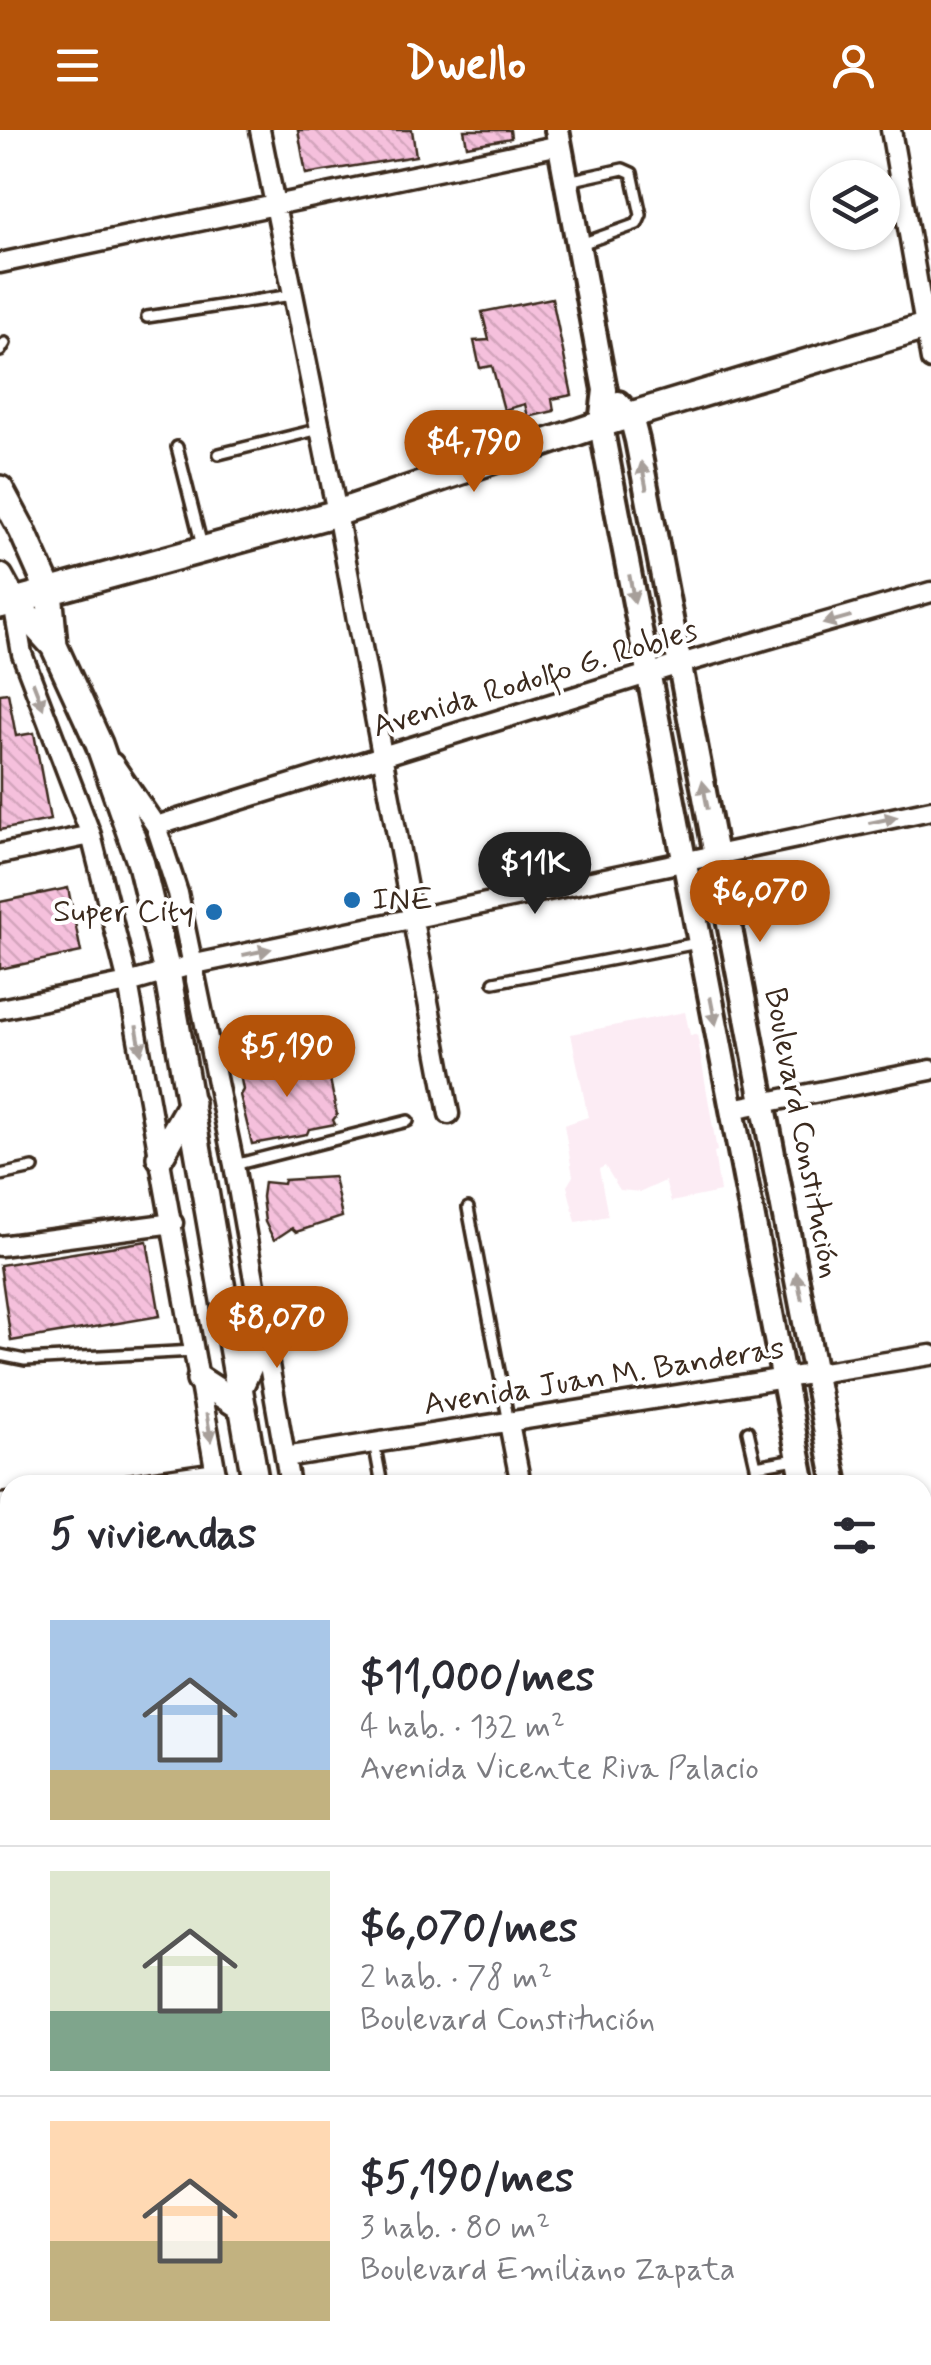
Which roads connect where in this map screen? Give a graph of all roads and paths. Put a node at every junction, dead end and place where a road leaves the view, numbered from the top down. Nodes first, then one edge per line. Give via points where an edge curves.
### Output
1 (260, 130) edge
2 (891, 130) edge
3 (559, 138) edge
4 (567, 181) junction
5 (274, 203) junction
6 (578, 245) junction
7 (0, 262) edge
8 (294, 295) junction
9 (147, 317) dead end
10 (928, 326) edge
11 (931, 360) edge
12 (605, 390) junction
13 (631, 417) junction
14 (601, 424) junction
15 (320, 429) junction
16 (177, 447) dead end
17 (219, 454) dead end
18 (0, 489) edge
19 (337, 514) junction
20 (203, 551) junction
21 (0, 578) edge
22 (49, 592) junction
23 (931, 592) edge
24 (6, 603) edge
25 (54, 646) junction
26 (680, 664) junction
27 (649, 675) junction
28 (99, 744) junction
29 (384, 757) junction
30 (931, 810) edge
31 (156, 826) junction
32 (91, 834) junction
33 (0, 854) edge
34 (716, 855) junction
35 (684, 860) junction
36 (414, 919) junction
37 (700, 942) junction
38 (195, 964) junction
39 (167, 972) junction
40 (494, 982) dead end
41 (128, 983) junction
42 (0, 1009) edge
43 (931, 1070) edge
44 (764, 1102) junction
45 (190, 1103) junction
46 (732, 1109) junction
47 (449, 1114) dead end
48 (408, 1121) dead end
49 (160, 1156) junction
50 (234, 1166) junction
51 (34, 1168) dead end
52 (0, 1175) edge
53 (468, 1208) dead end
54 (172, 1223) junction
55 (0, 1246) edge
56 (264, 1334) junction
57 (195, 1351) junction
58 (0, 1354) edge
59 (931, 1355) edge
60 (816, 1374) junction
61 (784, 1379) junction
62 (200, 1380) junction
63 (242, 1397) junction
64 (509, 1423) junction
65 (748, 1431) dead end
66 (374, 1442) junction
67 (286, 1457) junction
68 (799, 1458) junction
69 (756, 1466) junction
70 (216, 1475) edge
71 (254, 1475) edge
72 (289, 1475) edge
73 (380, 1475) edge
74 (519, 1475) edge
75 (757, 1475) edge
76 (802, 1475) edge
77 (834, 1475) edge

1 - 5 street
2 - 10 street
3 - 4 street, Boulevard Constitución
3 - 5 street
4 - 6 street, Boulevard Constitución
4 - 6 lane via 623,169 632,173 641,215 637,224
5 - 7 street
5 - 8 street
6 - 12 street, Boulevard Constitución
8 - 9 lane
8 - 15 street
10 - 11 street
10 - 13 main road
12 - 13 street
12 - 14 street, Boulevard Constitución
13 - 14 main road
26 -> 13 street, Boulevard Constitución
14 - 19 main road
14 -> 27 street, Boulevard Constitución
15 - 17 lane
15 - 19 street
16 - 20 lane
18 - 22 main road
19 - 20 main road
19 - 29 street
20 - 22 main road
21 - 24 main road
22 - 24 main road
22 - 25 main road
23 -> 26 street, Avenida Rodolfo G. Robles
24 - 25 main road
24 -> 32 street
25 - 28 main road
26 - 27 street, Avenida Rodolfo G. Robles
34 -> 26 street, Boulevard Constitución
27 - 29 street, Avenida Rodolfo G. Robles
27 - 35 street, Boulevard Constitución
28 - 31 street
28 - 39 main road via 133,838
29 - 31 street, Avenida Rodolfo G. Robles
29 - 36 street
34 -> 30 street
31 - 38 street
32 - 33 street
32 - 41 street
34 - 35 street
34 - 44 street, Boulevard Constitución
35 - 36 street
35 - 37 street, Boulevard Constitución
38 -> 36 street
36 - 47 street
37 - 40 lane
37 -> 46 street, Boulevard Constitución
38 - 39 street
38 - 50 street
39 - 41 street
39 - 45 main road
41 - 42 street
41 -> 49 street
43 - 44 street
44 - 46 street
60 -> 44 street, Boulevard Constitución
45 - 49 main road
45 - 63 main road
46 - 61 street, Boulevard Constitución
48 - 50 lane
49 - 54 street
50 - 56 street
51 - 52 lane
53 - 64 lane
54 - 55 street
54 - 57 street
56 - 63 main road
56 - 67 street
57 - 58 lane via 44,1359
57 - 62 street
59 - 60 street, Avenida Juan M. Banderas
60 - 61 street, Avenida Juan M. Banderas
60 - 77 street, Boulevard Constitución
61 - 64 street, Avenida Juan M. Banderas
61 - 68 street, Boulevard Constitución
62 - 63 main road
62 -> 70 street
63 - 71 main road
64 - 66 street, Avenida Juan M. Banderas
64 - 74 street
65 - 69 lane
66 - 67 street, Avenida Juan M. Banderas
66 - 73 lane
67 - 72 street
68 - 69 lane
68 - 76 street, Boulevard Constitución
69 - 75 lane

